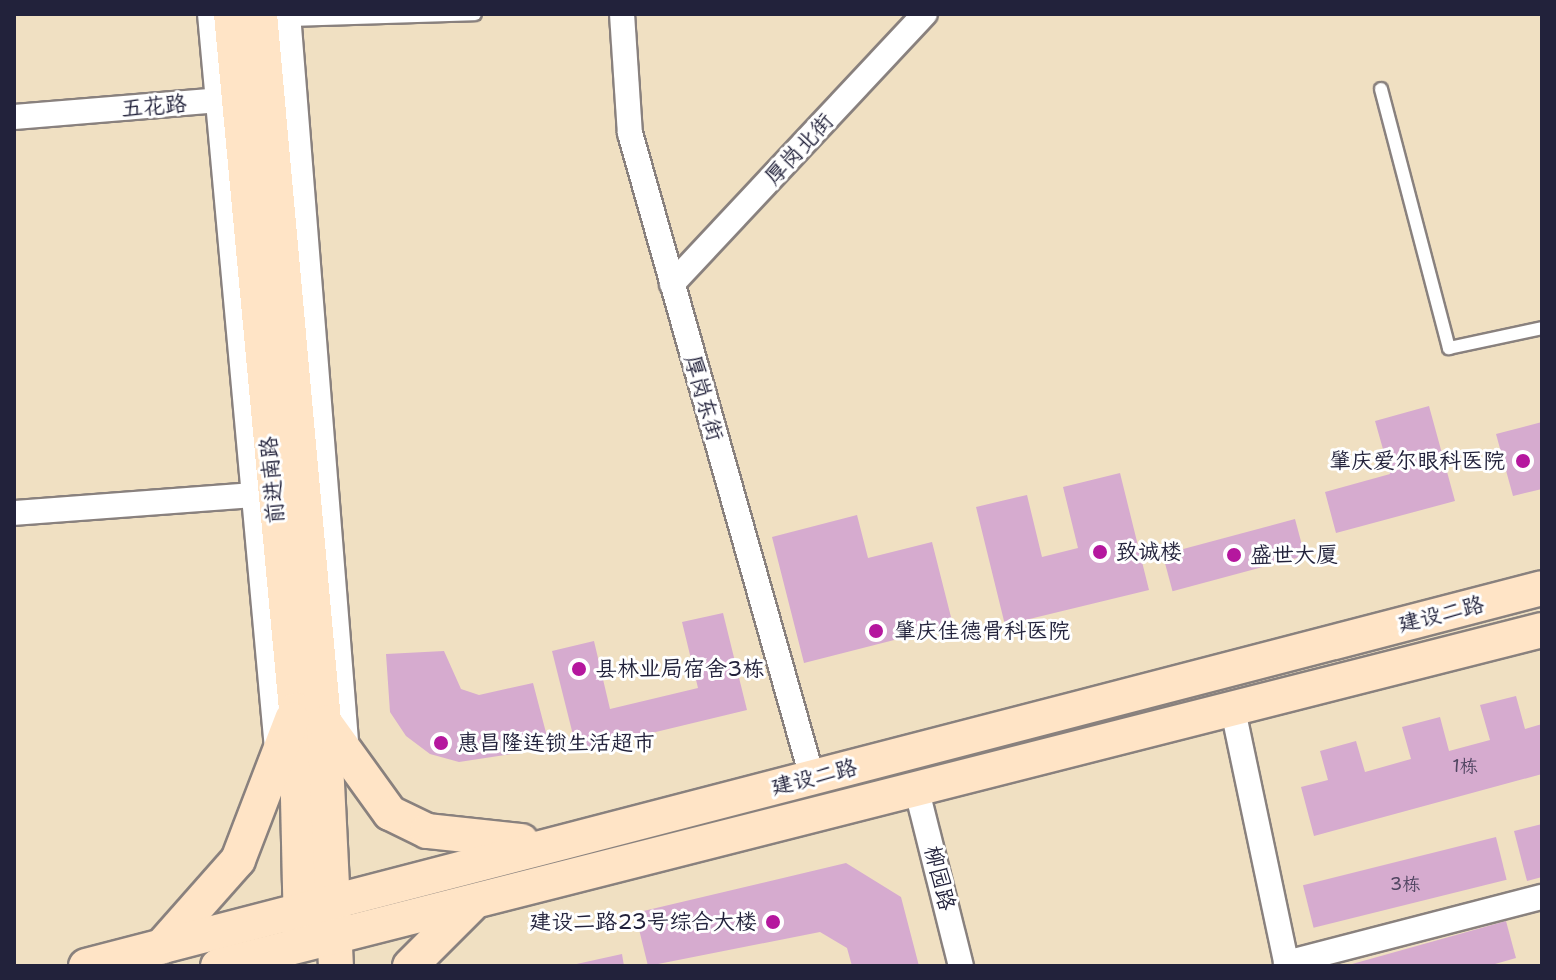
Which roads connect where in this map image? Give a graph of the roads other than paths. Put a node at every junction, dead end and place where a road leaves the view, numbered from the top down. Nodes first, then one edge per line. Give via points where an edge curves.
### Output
1 (210, 14) edge
2 (231, 14) edge
3 (475, 14) edge
4 (622, 14) edge
5 (925, 14) edge
6 (278, 16) edge
7 (1381, 89) dead end
8 (254, 98) junction
9 (14, 117) edge
10 (672, 284) junction
11 (1542, 328) edge
12 (289, 493) junction
13 (14, 513) edge
14 (1542, 588) edge
15 (1542, 630) edge
16 (271, 679) junction
17 (342, 680) junction
18 (1233, 710) junction
19 (310, 716) junction
20 (278, 752) junction
21 (347, 757) junction
22 (812, 777) junction
23 (917, 791) junction
24 (565, 841) junction
25 (1542, 897) edge
26 (334, 902) junction
27 (471, 905) junction
28 (301, 909) junction
29 (160, 947) junction
30 (336, 952) edge
31 (302, 956) edge
32 (1286, 964) edge
33 (86, 966) edge
34 (218, 966) edge
35 (410, 966) edge
36 (961, 966) edge

1 - 8 street, 前进南路
2 - 8 main road, 前进南路
3 - 6 lane
4 - 10 street, 厚岗东街 via 630,133
5 - 10 street, 厚岗北街
6 - 8 main road, 前进南路
7 - 11 lane via 1449,348
8 - 9 street, 五花路
8 - 12 main road, 前进南路
8 - 12 street, 前进南路
10 - 22 street, 厚岗东街
12 - 13 street
12 - 16 street, 前进南路
12 - 17 street, 前进南路
12 - 19 main road, 前进南路
14 - 22 main road, 建设二路
15 - 18 main road, 建设二路
16 - 19 main road
16 - 20 street, 前进南路
17 - 19 main road
17 - 21 street, 前进南路
18 - 23 main road, 建设二路
18 - 32 street
19 - 20 main road
19 - 21 main road
19 - 26 main road, 前进南路
19 - 28 main road, 前进南路
20 - 29 main road via 238,860
21 - 24 main road via 390,813 427,831 479,841
22 - 24 main road, 建设二路
23 - 27 main road, 建设二路
23 - 36 street, 柳园路
24 - 26 main road, 建设二路
25 - 32 street
26 - 28 main road, 建设二路
26 - 30 main road, 前进南路
27 - 30 main road, 建设二路
27 - 35 main road
28 - 29 main road, 建设二路
28 - 31 main road, 前进南路
29 - 33 main road, 建设二路
30 - 31 main road, 建设二路
31 - 34 main road, 建设二路

